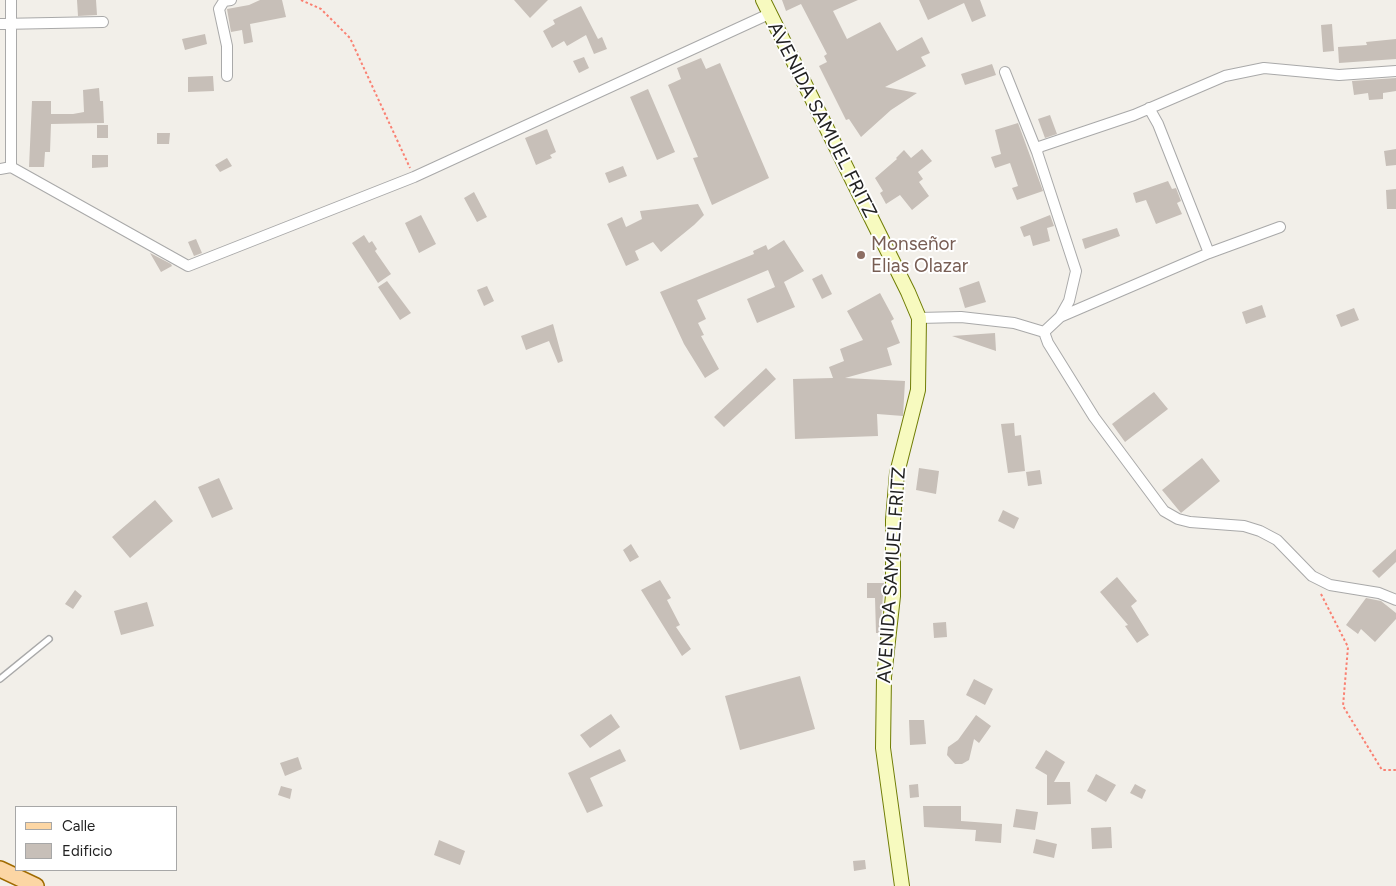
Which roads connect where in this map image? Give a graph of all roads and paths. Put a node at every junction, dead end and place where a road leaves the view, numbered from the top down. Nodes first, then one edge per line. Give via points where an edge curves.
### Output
1 (11, 0) edge
2 (231, 0) edge
3 (301, 0) edge
4 (763, 0) edge
5 (770, 14) junction
6 (103, 22) dead end
7 (5, 24) edge
8 (1396, 71) edge
9 (1005, 72) dead end
10 (227, 76) dead end
11 (1149, 108) junction
12 (1036, 152) junction
13 (11, 167) junction
14 (0, 170) edge
15 (414, 177) junction
16 (1280, 227) dead end
17 (1209, 253) junction
18 (1060, 317) junction
19 (919, 318) junction
20 (1044, 332) junction
21 (1312, 576) junction
22 (1396, 600) edge
23 (50, 639) dead end
24 (2, 678) edge
25 (0, 684) edge
26 (1396, 770) edge
27 (0, 869) edge
28 (36, 886) edge
29 (902, 886) edge

1 - 7 street
2 - 10 street via 224,1 219,9 227,46
3 - 15 path via 321,8 350,38
4 - 5 street, AVENIDA SAMUEL FRITZ
5 - 15 street
5 - 19 street, AVENIDA SAMUEL FRITZ
6 - 7 street
7 - 13 street
8 - 11 street via 1339,74 1264,68 1224,76
9 - 12 street
11 - 12 street via 1040,147
11 - 17 street
12 - 18 street via 1076,272 1069,301
13 - 14 street
13 - 15 street via 188,266
16 - 17 street
17 - 18 street
18 - 20 street
19 - 20 street via 1005,322
19 - 29 street, AVENIDA SAMUEL FRITZ via 918,390 897,473 892,596 884,677 883,748
20 - 21 street via 1094,417 1164,511 1178,520 1244,526 1260,531 1277,540
21 - 22 street via 1330,585 1379,593
21 - 26 path via 1348,646 1343,706 1382,770
23 - 24 lane
24 - 25 lane
27 - 28 main road

